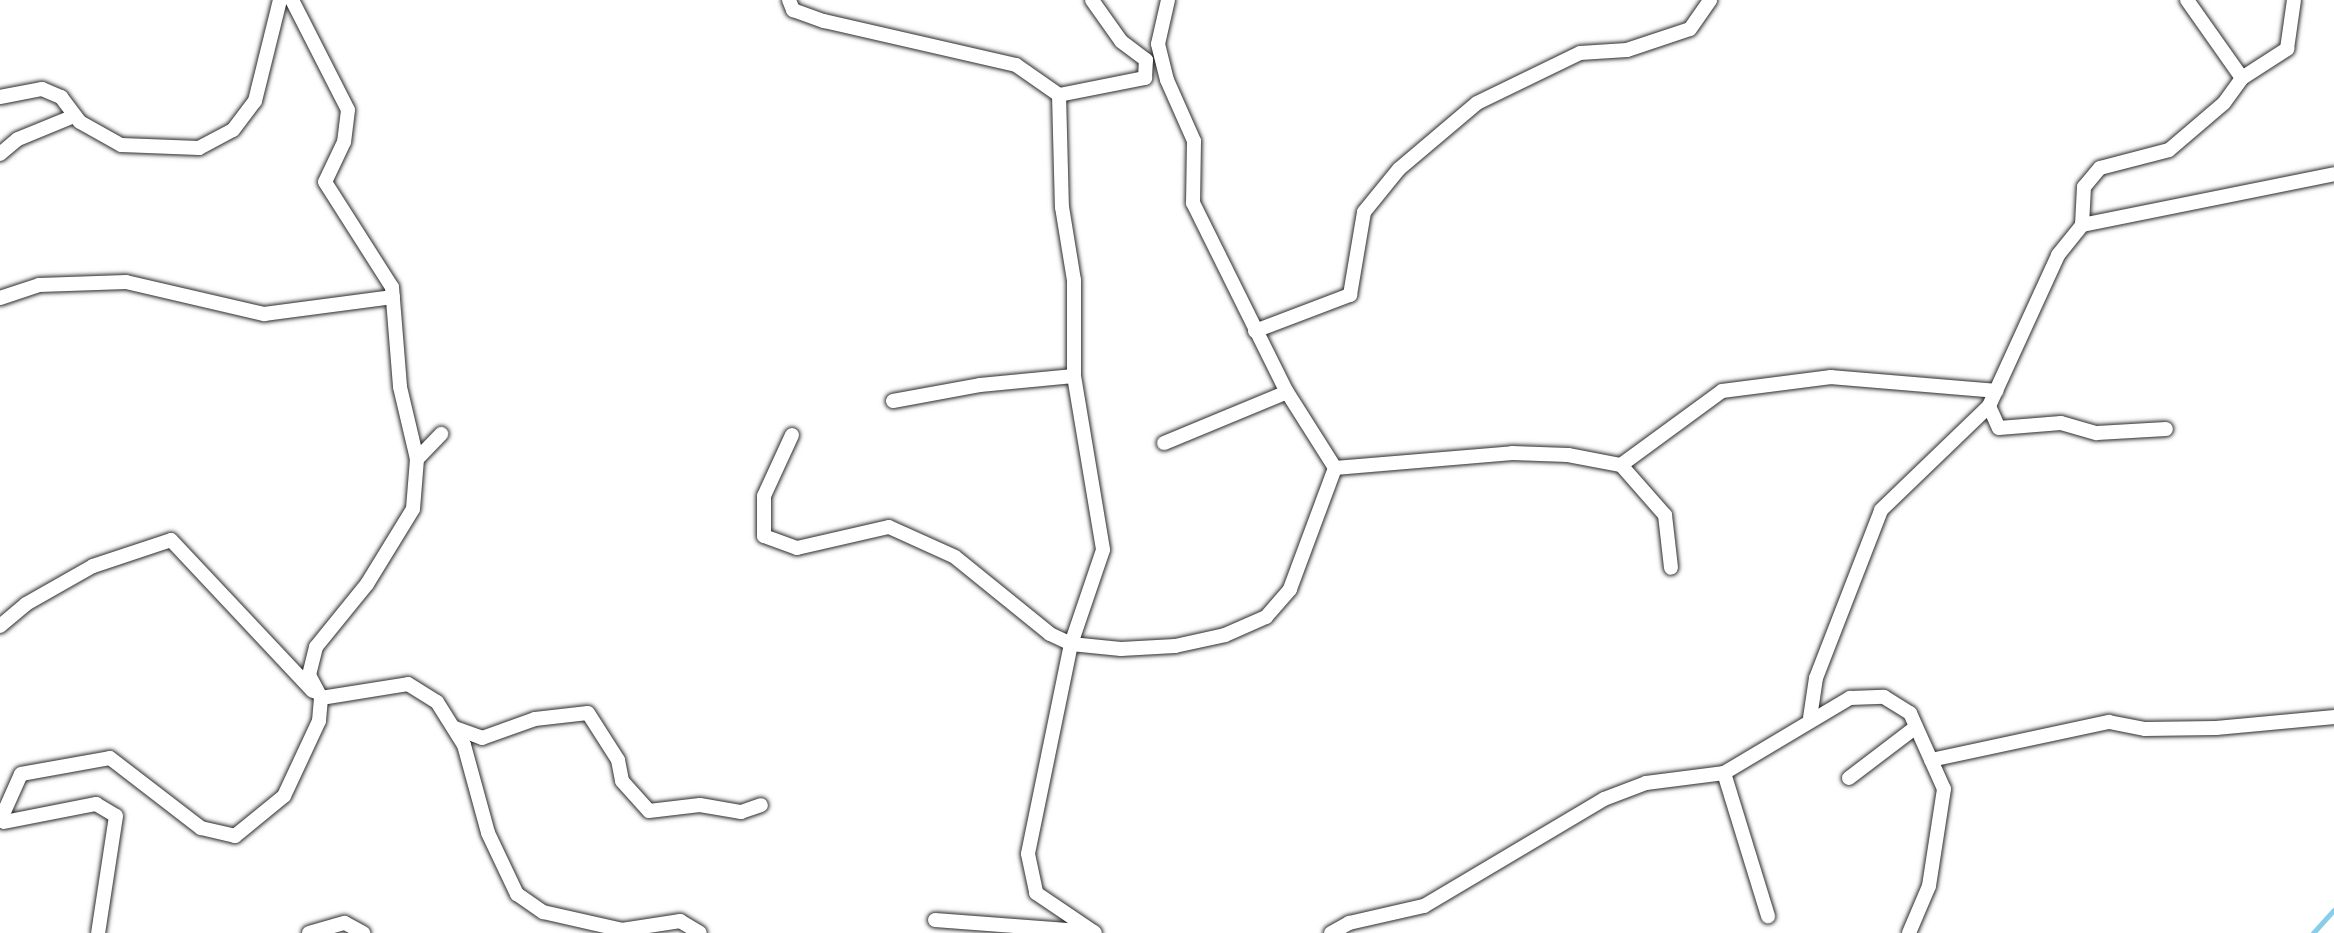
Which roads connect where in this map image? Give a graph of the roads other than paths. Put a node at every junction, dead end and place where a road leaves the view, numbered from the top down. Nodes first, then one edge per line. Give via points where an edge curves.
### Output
1 (280, 0) edge
2 (292, 0) edge
3 (789, 0) edge
4 (1092, 0) edge
5 (1168, 0) edge
6 (1710, 0) edge
7 (2187, 0) edge
8 (2294, 0) edge
9 (2242, 78) junction
10 (1059, 95) junction
11 (0, 97) edge
12 (74, 116) junction
13 (0, 154) edge
14 (2334, 174) edge
15 (2082, 225) junction
16 (393, 297) junction
17 (0, 298) edge
18 (1255, 331) junction
19 (1074, 376) junction
20 (1995, 391) junction
21 (1287, 392) junction
22 (893, 401) dead end
23 (1989, 406) junction
24 (2166, 429) dead end
25 (441, 434) dead end
26 (792, 435) dead end
27 (1164, 443) dead end
28 (417, 459) junction
29 (1621, 465) junction
30 (1335, 468) junction
31 (1671, 568) dead end
32 (0, 626) edge
33 (1071, 644) junction
34 (321, 698) junction
35 (2334, 717) edge
36 (1810, 718) junction
37 (1916, 727) junction
38 (455, 728) junction
39 (1931, 760) junction
40 (1724, 773) junction
41 (1849, 778) dead end
42 (760, 805) dead end
43 (2, 822) edge
44 (1768, 916) dead end
45 (935, 920) dead end
46 (98, 933) edge
47 (309, 933) edge
48 (363, 933) edge
49 (700, 933) edge
50 (1094, 933) edge
51 (1330, 933) edge
52 (1909, 933) edge

1 - 12 street via 266,70 255,101 233,130 199,148 156,150 121,145
2 - 16 street via 348,110 344,142 325,182
3 - 10 street via 793,10 824,21 1016,65
4 - 10 street via 1121,40 1146,60 1144,78
5 - 18 street via 1158,44 1167,80 1194,141 1193,203
6 - 18 street via 1690,29 1627,50 1580,53 1478,103 1399,169 1365,212 1350,295
7 - 9 street
8 - 9 street via 2287,49
9 - 15 street via 2224,103 2169,150 2100,168 2084,187
10 - 19 street via 1062,207 1074,280
11 - 12 street via 42,89 62,97
12 - 13 street via 18,139
14 - 15 street
15 - 20 street via 2058,255
16 - 17 street via 264,314 126,282 39,285
16 - 28 street via 400,387
18 - 21 street
19 - 22 street via 980,385
19 - 33 street via 1103,550
20 - 23 street
20 - 29 street via 1832,377 1722,391
21 - 27 street
21 - 30 street
23 - 24 street via 1999,428 2061,423 2116,434
23 - 36 street via 1881,510 1816,678
25 - 28 street
26 - 33 street via 764,496 764,536 797,548 889,527 955,557
28 - 34 street via 413,509 367,584 316,647 309,675
29 - 30 street via 1568,455 1512,453
29 - 31 street via 1665,515
30 - 33 street via 1290,590 1266,617 1225,635 1175,646
32 - 34 street via 26,604 93,566 171,540 269,650
33 - 50 street via 1028,854 1036,893
34 - 38 street via 408,684 437,702
34 - 43 street via 319,721 284,796 235,836 201,828 110,758 21,774
35 - 39 street via 2216,728 2145,729 2109,723
36 - 37 street via 1850,698 1884,697 1910,713
36 - 40 street
37 - 39 street
37 - 41 street
38 - 42 street via 482,738 535,719 588,713 618,760 622,781 649,811 700,805 741,812
38 - 49 street via 488,833 517,894 543,912 622,930 680,921
39 - 52 street via 1944,789 1929,886
40 - 44 street
40 - 51 street via 1646,783 1604,799 1424,906 1349,922
43 - 46 street via 96,804 116,816
45 - 50 street
47 - 48 street via 345,923

